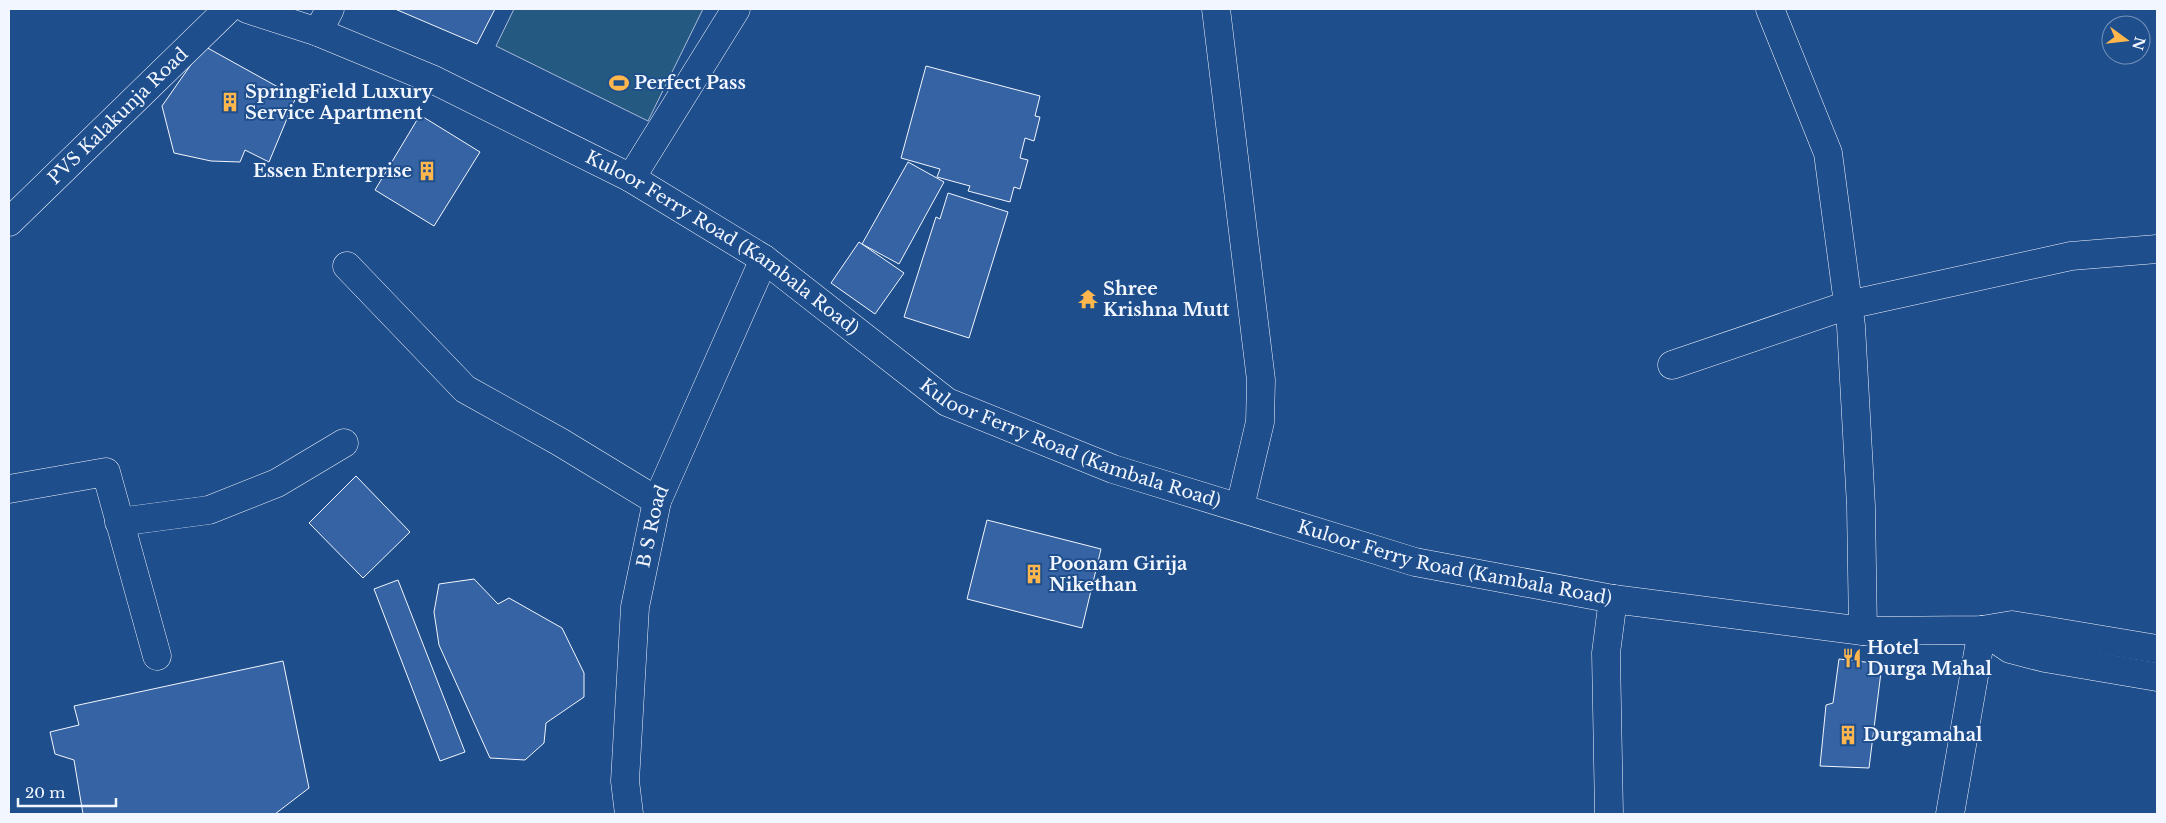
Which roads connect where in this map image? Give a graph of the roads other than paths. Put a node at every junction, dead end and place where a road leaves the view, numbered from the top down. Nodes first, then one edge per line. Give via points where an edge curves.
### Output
1 (228, 9) edge
2 (247, 9) edge
3 (736, 9) edge
4 (1216, 9) edge
5 (1770, 9) edge
6 (324, 21) edge
7 (631, 178) junction
8 (9, 222) edge
9 (2157, 249) edge
10 (764, 259) junction
11 (347, 266) dead end
12 (1848, 305) junction
13 (1672, 365) dead end
14 (344, 443) dead end
15 (9, 489) edge
16 (657, 501) junction
17 (1240, 507) junction
18 (120, 522) junction
19 (1613, 600) junction
20 (1982, 630) junction
21 (1863, 631) junction
22 (2157, 649) edge
23 (156, 656) dead end
24 (2157, 677) edge
25 (630, 814) edge
26 (1610, 814) edge
27 (1950, 814) edge

1 - 8 street, PVS Kalakunja Road
2 - 6 street, Kuloor Ferry Road (Kambala Road)
3 - 7 street
4 - 17 street via 1261,380 1260,422
5 - 12 street via 1828,153
6 - 7 street, Kuloor Ferry Road (Kambala Road)
7 - 10 street, Kuloor Ferry Road (Kambala Road)
9 - 12 street via 2071,256
10 - 16 street, B S Road
10 - 17 street, Kuloor Ferry Road (Kambala Road) via 947,402 1113,469
11 - 16 street via 465,389
12 - 13 street
12 - 21 street via 1861,506
14 - 18 street via 277,483 209,510
15 - 18 street via 106,472
16 - 25 street, B S Road via 635,606 625,781
17 - 19 street, Kuloor Ferry Road (Kambala Road) via 1415,562
18 - 23 street
19 - 21 street, Kuloor Ferry Road (Kambala Road)
19 - 26 street via 1606,653
20 - 21 street, Kuloor Ferry Road (Kambala Road)
20 - 22 street, Kuloor Ferry Road (Kambala Road) via 2012,625
20 - 24 street via 2010,649
20 - 27 street

